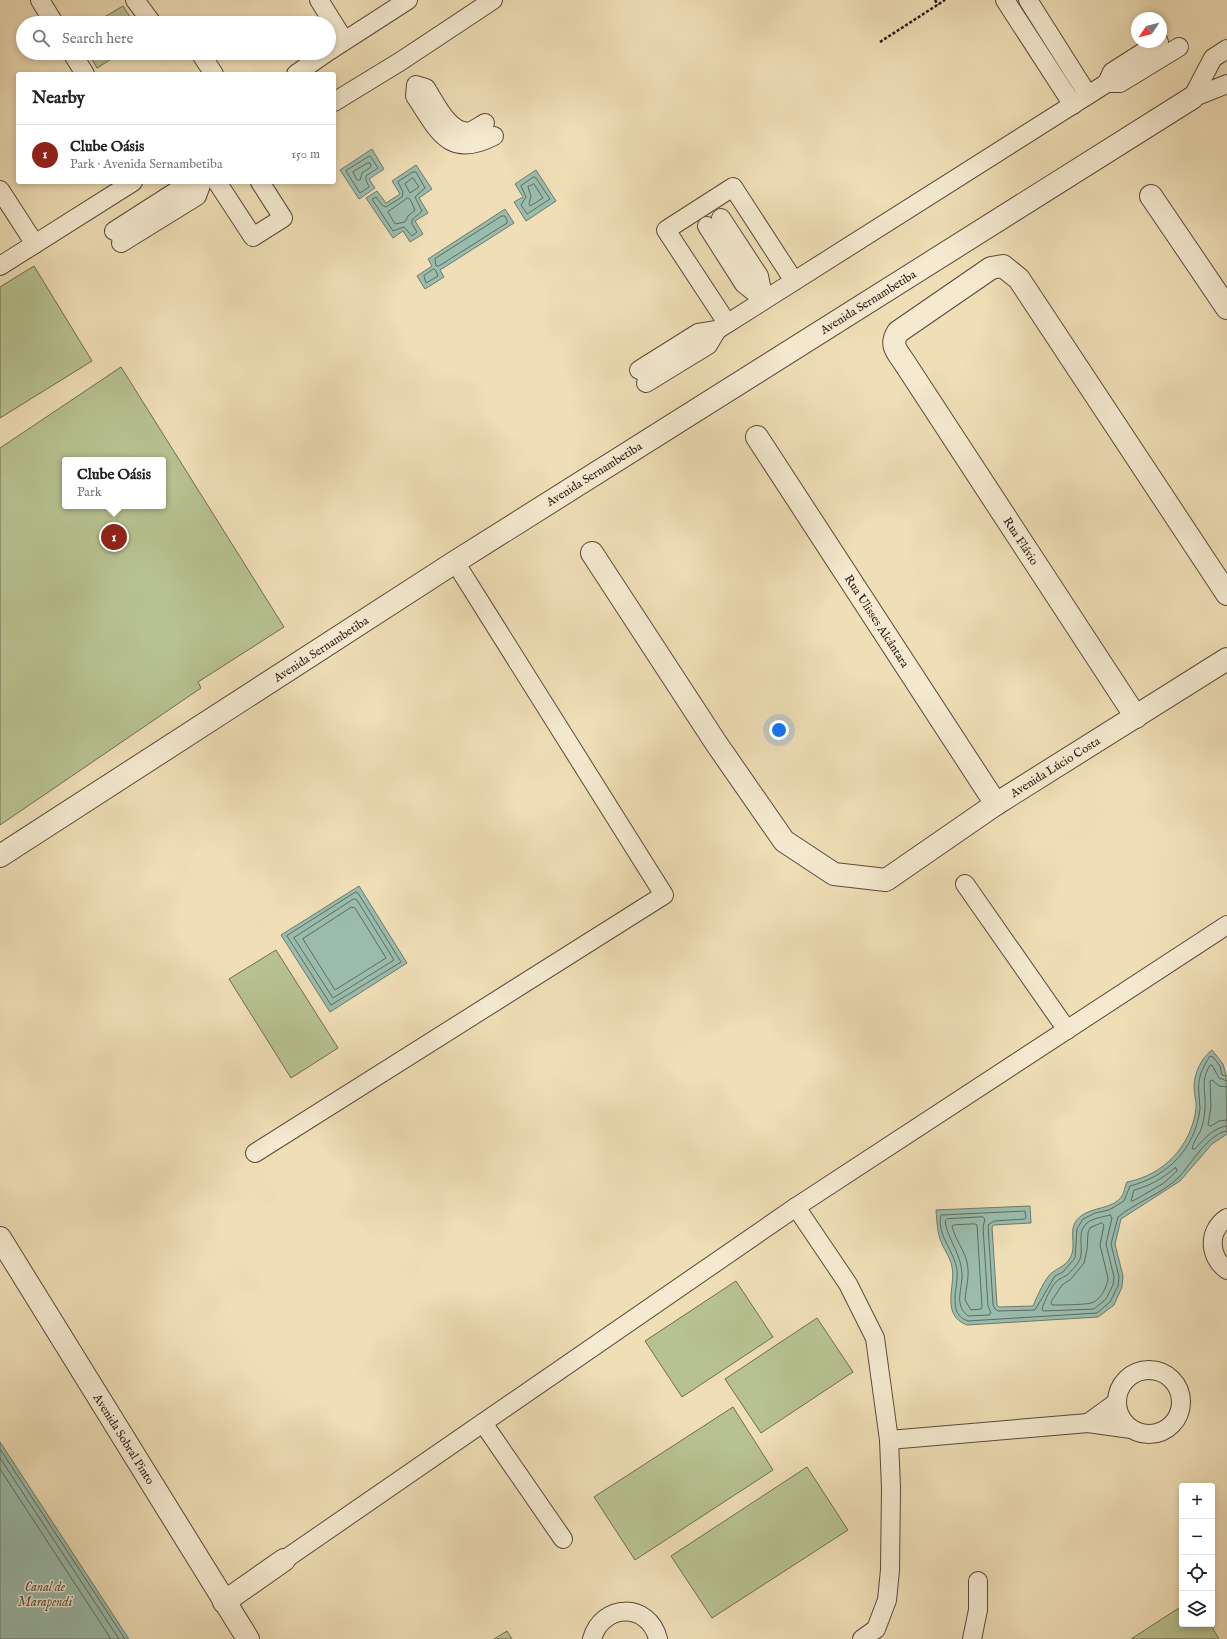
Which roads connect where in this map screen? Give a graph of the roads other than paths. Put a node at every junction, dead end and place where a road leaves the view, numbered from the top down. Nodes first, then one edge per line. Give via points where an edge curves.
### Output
1 (40, 0) edge
2 (135, 0) edge
3 (319, 0) edge
4 (408, 0) edge
5 (493, 0) edge
6 (1005, 0) edge
7 (1028, 0) edge
8 (50, 16) edge
9 (147, 16) edge
10 (329, 16) edge
11 (336, 27) edge
12 (344, 40) junction
13 (1168, 41) edge
14 (336, 46) edge
15 (1227, 49) edge
16 (76, 60) edge
17 (205, 60) edge
18 (316, 60) edge
19 (401, 61) junction
20 (84, 72) edge
21 (213, 72) edge
22 (299, 72) edge
23 (1227, 84) edge
24 (1088, 95) junction
25 (1192, 98) junction
26 (336, 101) edge
27 (1073, 105) junction
28 (490, 130) dead end
29 (130, 184) edge
30 (207, 184) edge
31 (209, 184) edge
32 (261, 184) edge
33 (0, 190) edge
34 (1151, 196) dead end
35 (714, 222) dead end
36 (118, 237) dead end
37 (35, 244) junction
38 (0, 266) edge
39 (794, 281) junction
40 (764, 300) junction
41 (1227, 308) edge
42 (722, 326) junction
43 (642, 377) dead end
44 (757, 437) dead end
45 (592, 554) dead end
46 (456, 562) junction
47 (1227, 594) edge
48 (1227, 659) edge
49 (1136, 717) junction
50 (996, 804) junction
51 (0, 856) edge
52 (965, 884) dead end
53 (1227, 925) edge
54 (1067, 1030) junction
55 (255, 1153) dead end
56 (796, 1207) junction
57 (1227, 1218) edge
58 (0, 1238) edge
59 (1227, 1270) edge
60 (1117, 1402) junction
61 (483, 1423) junction
62 (1088, 1423) junction
63 (1131, 1429) junction
64 (889, 1440) junction
65 (564, 1539) dead end
66 (284, 1560) joint
67 (978, 1581) dead end
68 (224, 1602) junction
69 (659, 1636) edge
70 (875, 1636) edge
71 (248, 1639) edge
72 (592, 1639) edge
73 (972, 1639) edge

1 - 8 lane
2 - 9 lane
3 - 10 lane
4 - 12 lane
5 - 19 lane
6 - 27 lane
7 - 24 lane
11 - 12 lane
12 - 14 lane
13 - 24 lane via 1120,83 1107,83
15 - 25 lane via 1213,58
16 - 20 lane
17 - 21 lane
18 - 22 lane
19 - 26 lane
19 - 28 lane via 416,85 426,88 454,128 464,132
23 - 25 lane
24 - 27 lane
25 - 46 street, Avenida Sernambetiba
27 - 39 lane
29 - 37 lane
30 - 36 lane via 197,196
31 - 32 lane via 253,237 283,218
33 - 37 lane
34 - 41 street
35 - 40 lane via 744,284
37 - 38 lane
39 - 40 lane
39 - 42 lane via 733,187 666,230
40 - 42 lane
42 - 43 lane via 708,345
44 - 50 street, Rua Ulisses Alcântara
45 - 50 street, Avenida Lúcio Costa via 716,743 784,841 834,874 886,880
46 - 51 street, Avenida Sernambetiba
46 - 55 lane via 664,895
47 - 49 street, Rua Flávio via 1019,279 1010,270 1003,266 992,268 898,332 893,344
48 - 49 street, Avenida Lúcio Costa
49 - 50 street, Avenida Lúcio Costa
52 - 54 lane
53 - 54 lane
54 - 56 lane
56 - 61 lane
56 - 64 lane via 848,1284 875,1338
57 - 59 lane via 1216,1228 1212,1247 1220,1265
58 - 68 street, Avenida Sobral Pinto
60 - 62 lane
60 - 63 lane via 1123,1421
60 - 63 lane via 1123,1383 1140,1372 1160,1372 1169,1377 1175,1385 1180,1395 1181,1406 1172,1425 1152,1434
61 - 65 lane
61 - 66 lane
62 - 63 lane
62 - 64 lane
64 - 70 lane via 890,1570 887,1600
66 - 68 street
67 - 73 lane via 978,1610
68 - 71 street, Avenida Sobral Pinto
69 - 72 lane via 649,1621 630,1611 609,1615 594,1630

